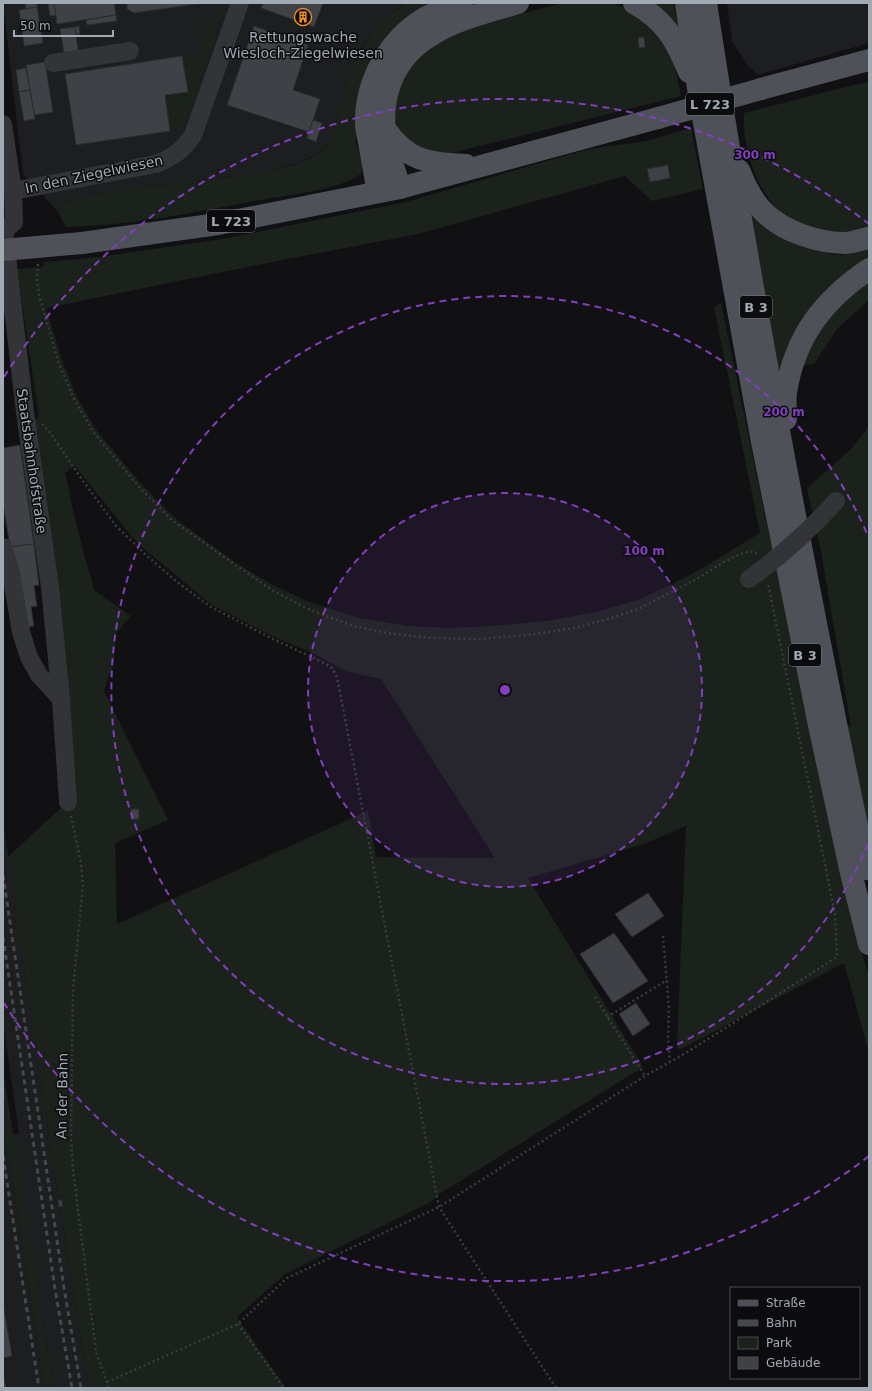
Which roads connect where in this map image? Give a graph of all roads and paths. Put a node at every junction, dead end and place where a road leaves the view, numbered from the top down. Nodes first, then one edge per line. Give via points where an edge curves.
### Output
1 (240, 3) edge
2 (462, 3) edge
3 (518, 3) edge
4 (634, 3) edge
5 (686, 3) edge
6 (706, 3) edge
7 (130, 51) dead end
8 (53, 63) dead end
9 (863, 64) edge
10 (699, 95) junction
11 (3, 124) edge
12 (385, 128) junction
13 (728, 146) junction
14 (485, 166) junction
15 (400, 188) junction
16 (13, 191) junction
17 (378, 192) junction
18 (869, 238) edge
19 (3, 250) edge
20 (39, 262) dead end
21 (869, 269) edge
22 (25, 412) junction
23 (785, 468) junction
24 (836, 501) dead end
25 (3, 547) edge
26 (760, 555) dead end
27 (767, 577) dead end
28 (749, 579) dead end
29 (61, 700) junction
30 (68, 802) joint
31 (869, 885) edge
32 (663, 936) dead end
33 (869, 944) edge
34 (667, 980) junction
35 (595, 997) dead end
36 (607, 1017) junction
37 (670, 1062) junction
38 (645, 1076) junction
39 (439, 1207) junction
40 (238, 1324) junction
41 (107, 1382) junction
42 (109, 1388) edge
43 (284, 1388) edge
44 (556, 1388) edge

1 - 16 street, In den Ziegelwiesen via 193,135 178,153 156,164
2 - 17 main road via 423,19 405,34 385,56 373,80 367,104 366,125
3 - 12 main road via 445,28 412,49 391,78 385,97
4 - 10 main road via 648,11 667,29 682,55
5 - 10 main road, B 3
6 - 13 main road, B 3
7 - 8 street
9 - 14 main road, L 723, bridge via 762,89
10 - 33 main road, B 3 via 747,365 817,718
11 - 16 street, Staatsbahnhofstraße
12 - 14 main road via 407,153 424,161
12 - 15 main road
13 - 18 main road via 748,191 766,214 788,229 812,238 846,243
13 - 23 main road, B 3
14 - 15 main road, L 723
15 - 17 main road, L 723
16 - 22 street, Staatsbahnhofstraße via 14,222 4,231
17 - 19 main road, L 723, bridge via 218,224 82,243
20 - 26 path via 38,294 59,364 74,399 94,433 141,489 173,521 270,589 306,608 353,626 387,633 478,639 528,635 575,628 629,612 671,593 740,554 750,551
21 - 23 main road via 834,297 816,318 803,338 793,361 786,393
22 - 29 street, Staatsbahnhofstraße via 50,588
22 - 39 path via 40,421 51,434 116,526 171,578 211,607 324,663 332,668 337,677
23 - 31 main road, B 3
24 - 28 street, bridge via 802,536
25 - 29 street via 11,574 21,632 29,657 39,674
27 - 37 path via 835,914 838,957
29 - 30 street, Staatsbahnhofstraße
30 - 41 path, An der Bahn via 83,885 74,989 71,1137 73,1170 96,1352
32 - 34 path
34 - 36 path
34 - 37 path
35 - 36 path
36 - 38 path
37 - 38 path
38 - 39 path
39 - 40 path via 287,1278
39 - 44 path
40 - 41 path
40 - 43 path
41 - 42 path, An der Bahn

